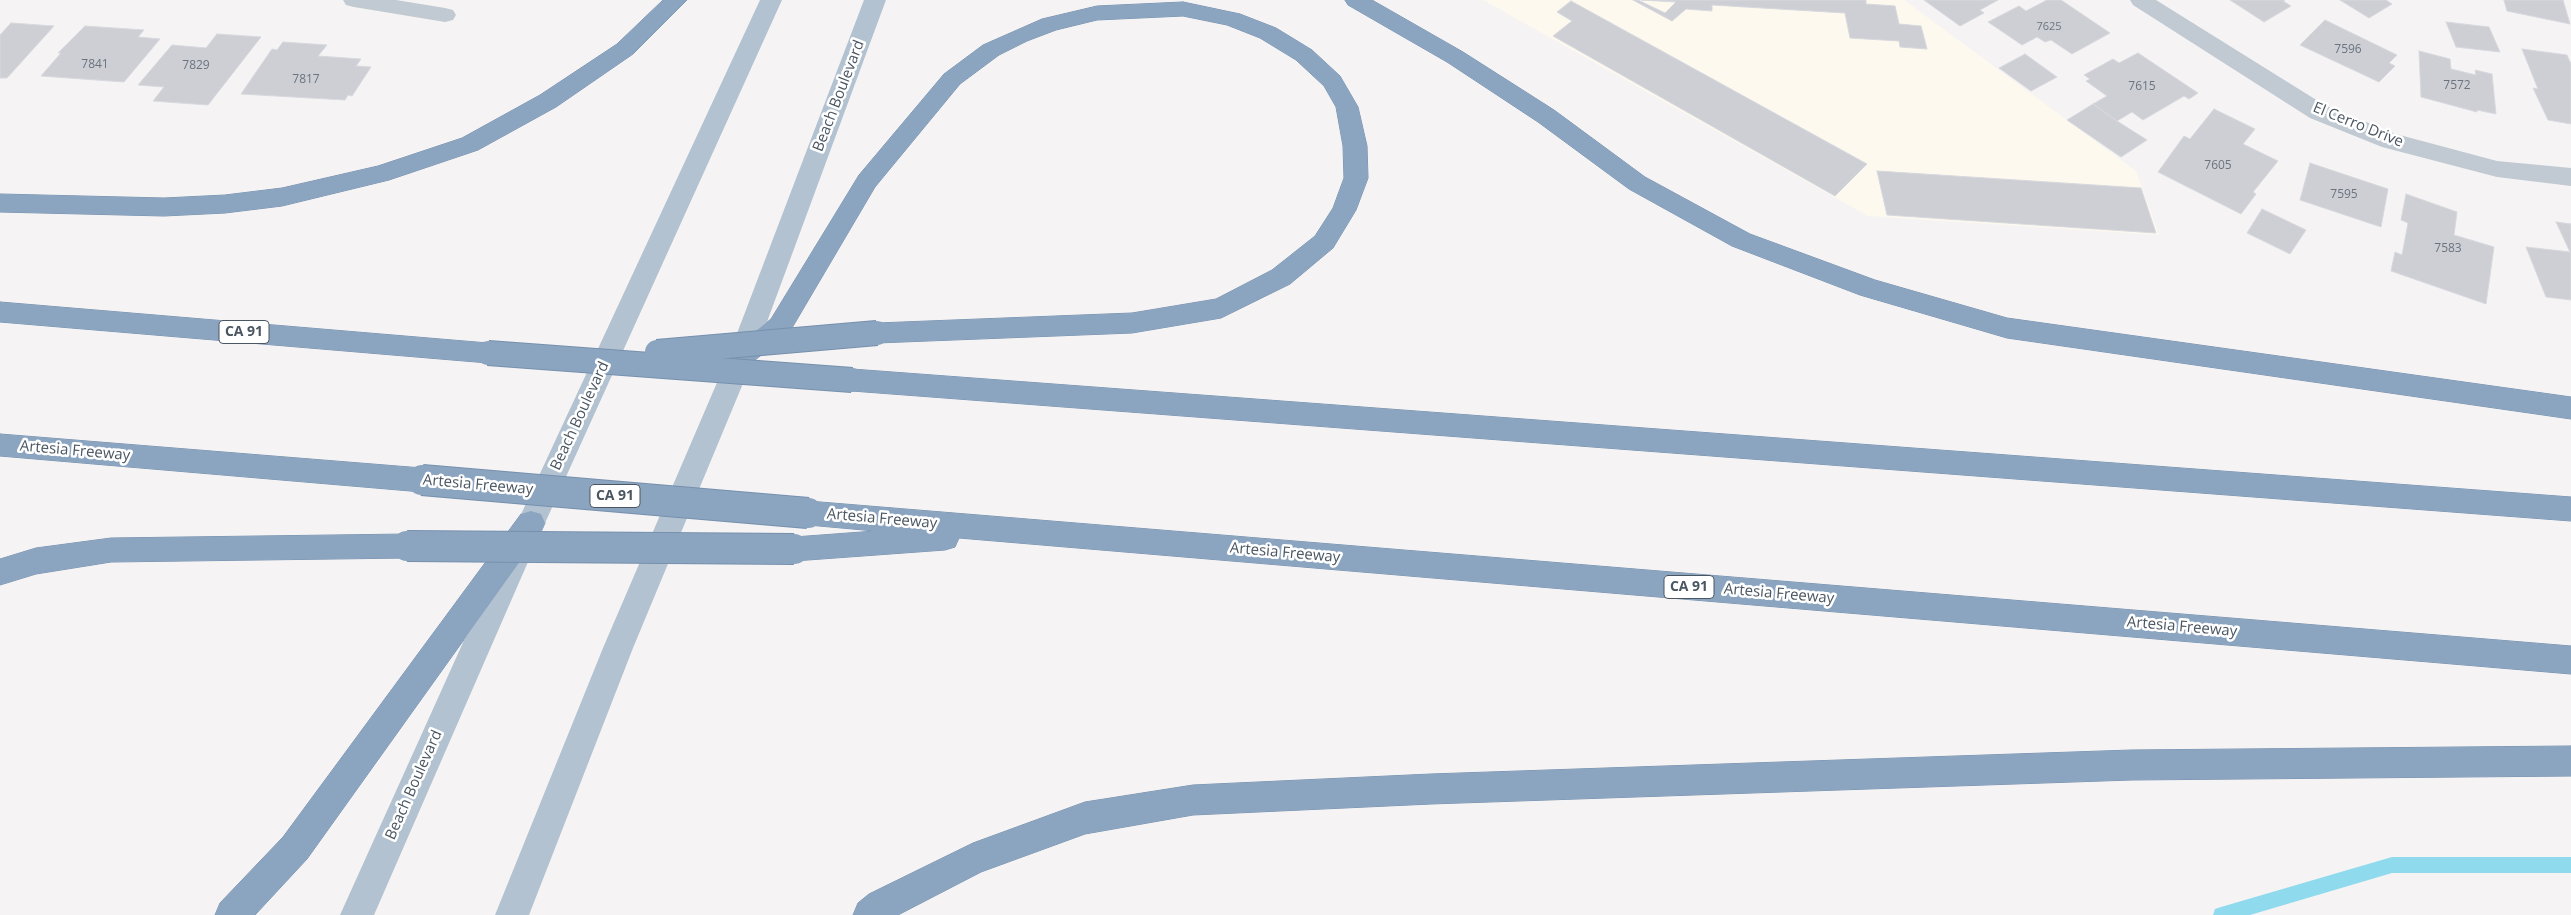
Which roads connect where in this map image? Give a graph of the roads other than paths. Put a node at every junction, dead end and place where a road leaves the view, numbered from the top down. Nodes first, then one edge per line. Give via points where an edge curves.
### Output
1 (354, 0) edge
2 (676, 0) edge
3 (771, 0) edge
4 (875, 0) edge
5 (1356, 0) edge
6 (2142, 0) edge
7 (445, 15) dead end
8 (2571, 177) edge
9 (0, 203) edge
10 (0, 312) edge
11 (741, 356) junction
12 (576, 360) junction
13 (2571, 408) edge
14 (0, 445) edge
15 (2571, 509) edge
16 (531, 523) junction
17 (1029, 532) junction
18 (0, 572) edge
19 (2571, 660) edge
20 (2571, 761) edge
21 (232, 915) edge
22 (357, 915) edge
23 (512, 915) edge
24 (870, 915) edge

1 - 7 street
2 - 9 highway via 625,49 548,101 470,144 381,174 282,197 225,204 164,207
3 - 16 main road, Beach Boulevard
4 - 11 main road, Beach Boulevard
5 - 13 highway via 1447,52 1538,111 1637,183 1741,240 1869,288 2007,328
6 - 8 street, El Cerro Drive via 2327,116 2390,142 2497,169
10 - 12 highway, CA 91, bridge
11 - 12 highway, bridge via 780,326 867,182 952,79 991,50 1019,36 1050,24 1131,10 1183,10 1232,19 1268,33 1304,55 1332,82 1348,107 1355,146 1356,178 1344,210 1324,242 1281,277 1221,308 1132,323 877,333
11 - 23 main road, Beach Boulevard via 618,648
12 - 15 highway, CA 91, bridge
14 - 17 highway, Artesia Freeway / CA 91, bridge
16 - 21 highway via 295,848
16 - 22 main road, Beach Boulevard
17 - 18 highway, bridge via 794,549 407,546 111,550 36,561
17 - 19 highway, Artesia Freeway / CA 91
20 - 24 highway via 2131,765 1193,800 1085,818 973,859 881,906

